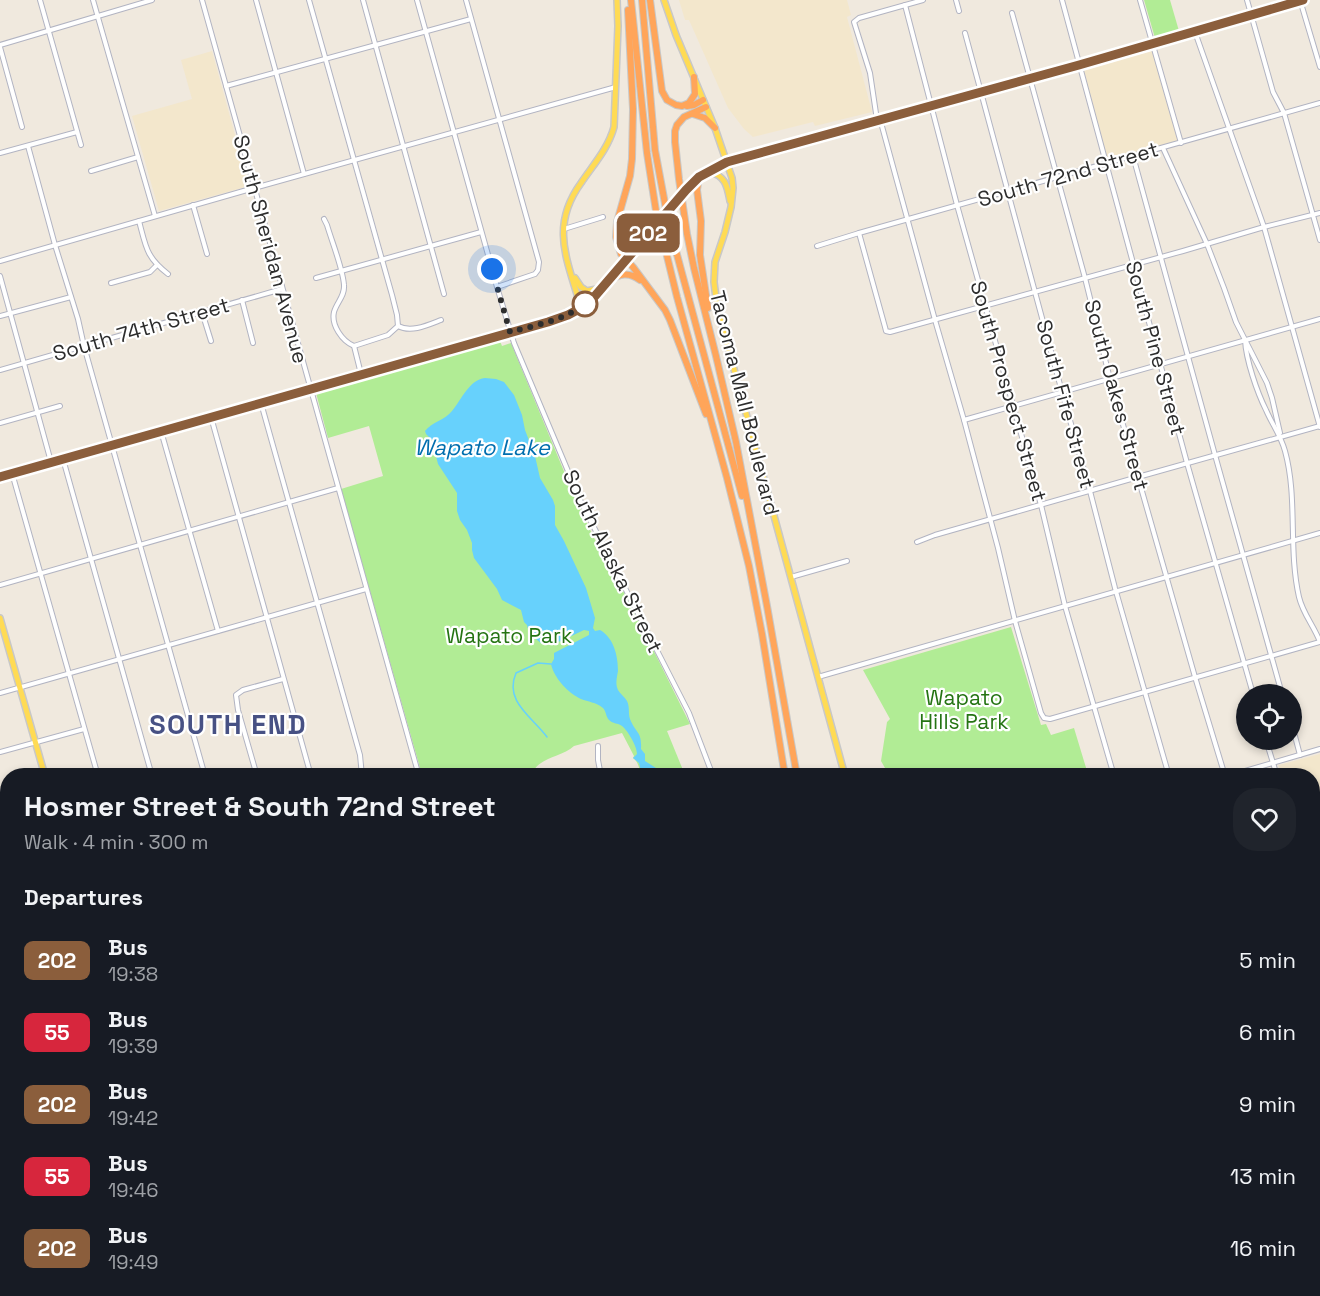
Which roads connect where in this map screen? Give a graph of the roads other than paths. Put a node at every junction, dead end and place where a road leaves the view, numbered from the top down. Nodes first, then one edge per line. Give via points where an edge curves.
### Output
1 (40, 0) edge
2 (93, 0) edge
3 (152, 0) edge
4 (201, 0) edge
5 (255, 0) edge
6 (309, 0) edge
7 (363, 0) edge
8 (417, 0) edge
9 (466, 0) edge
10 (617, 0) edge
11 (630, 0) edge
12 (642, 0) edge
13 (650, 0) edge
14 (664, 0) edge
15 (923, 0) edge
16 (956, 0) edge
17 (1062, 0) edge
18 (1140, 0) edge
19 (1247, 0) edge
20 (1301, 0) edge
21 (905, 5) junction
22 (959, 11) dead end
23 (1012, 13) dead end
24 (1251, 15) junction
25 (98, 16) junction
26 (471, 19) junction
27 (49, 30) junction
28 (425, 31) junction
29 (1194, 32) junction
30 (965, 33) dead end
31 (1153, 44) junction
32 (375, 45) junction
33 (0, 46) edge
34 (326, 59) junction
35 (1079, 65) junction
36 (1320, 67) edge
37 (276, 73) junction
38 (694, 77) junction
39 (1030, 78) junction
40 (226, 86) junction
41 (616, 87) junction
42 (981, 91) junction
43 (1320, 103) edge
44 (705, 104) junction
45 (932, 105) junction
46 (678, 106) junction
47 (1284, 113) junction
48 (687, 116) junction
49 (499, 119) junction
50 (878, 120) junction
51 (22, 128) dead end
52 (715, 129) junction
53 (1229, 129) junction
54 (78, 132) junction
55 (453, 132) junction
56 (1181, 143) junction
57 (81, 145) dead end
58 (28, 146) junction
59 (404, 146) junction
60 (1163, 148) junction
61 (0, 153) edge
62 (1133, 156) junction
63 (138, 157) junction
64 (354, 160) junction
65 (727, 162) junction
66 (1106, 164) junction
67 (90, 171) dead end
68 (709, 171) junction
69 (304, 174) junction
70 (699, 177) junction
71 (1057, 177) junction
72 (254, 188) junction
73 (1008, 191) junction
74 (193, 205) junction
75 (957, 206) junction
76 (731, 207) junction
77 (1320, 213) edge
78 (1313, 214) junction
79 (155, 216) junction
80 (603, 217) dead end
81 (324, 219) dead end
82 (908, 219) junction
83 (138, 221) junction
84 (1264, 227) junction
85 (563, 229) junction
86 (481, 232) junction
87 (859, 233) junction
88 (1320, 240) edge
89 (1207, 244) junction
90 (55, 245) junction
91 (431, 246) junction
92 (817, 246) dead end
93 (207, 254) dead end
94 (1161, 257) junction
95 (381, 260) junction
96 (627, 260) junction
97 (0, 261) edge
98 (157, 265) junction
99 (1134, 265) junction
100 (341, 271) junction
101 (572, 273) junction
102 (168, 274) dead end
103 (0, 276) edge
104 (316, 278) dead end
105 (1085, 278) junction
106 (608, 281) junction
107 (111, 283) dead end
108 (497, 287) junction
109 (603, 287) junction
110 (282, 288) junction
111 (650, 290) junction
112 (1035, 292) junction
113 (444, 294) dead end
114 (71, 297) junction
115 (242, 300) junction
116 (985, 306) junction
117 (581, 308) junction
118 (202, 312) junction
119 (10, 313) junction
120 (0, 316) edge
121 (1320, 319) edge
122 (441, 320) dead end
123 (934, 320) junction
124 (398, 327) junction
125 (1292, 327) junction
126 (510, 332) junction
127 (211, 340) dead end
128 (1245, 340) junction
129 (253, 343) dead end
130 (84, 346) junction
131 (354, 346) junction
132 (716, 356) junction
133 (1188, 356) junction
134 (23, 363) junction
135 (1160, 364) junction
136 (0, 370) edge
137 (361, 374) junction
138 (1110, 379) junction
139 (310, 389) junction
140 (1062, 392) junction
141 (261, 403) junction
142 (60, 406) dead end
143 (1013, 406) junction
144 (38, 413) junction
145 (211, 417) junction
146 (964, 420) junction
147 (0, 423) edge
148 (1320, 427) edge
149 (161, 431) junction
150 (1280, 437) junction
151 (111, 445) junction
152 (1215, 455) junction
153 (722, 457) junction
154 (63, 459) junction
155 (51, 462) junction
156 (1187, 463) junction
157 (12, 473) junction
158 (0, 477) edge
159 (1138, 477) junction
160 (338, 489) junction
161 (1090, 490) junction
162 (289, 502) junction
163 (1041, 505) junction
164 (239, 517) junction
165 (990, 520) junction
166 (189, 531) junction
167 (1320, 533) edge
168 (1294, 541) junction
169 (917, 542) dead end
170 (140, 545) junction
171 (1242, 555) junction
172 (90, 559) junction
173 (847, 561) dead end
174 (1216, 563) junction
175 (759, 564) junction
176 (41, 573) junction
177 (790, 577) junction
178 (1167, 578) junction
179 (0, 585) edge
180 (366, 589) junction
181 (1116, 592) junction
182 (317, 603) junction
183 (1065, 606) junction
184 (267, 617) junction
185 (0, 618) edge
186 (1015, 621) junction
187 (218, 631) junction
188 (1320, 642) edge
189 (168, 645) junction
190 (1271, 656) junction
191 (119, 660) junction
192 (1244, 663) junction
193 (69, 674) junction
194 (818, 677) junction
195 (1195, 677) junction
196 (283, 679) junction
197 (1250, 684) edge
198 (1279, 684) edge
199 (19, 688) junction
200 (1145, 691) junction
201 (0, 693) edge
202 (1094, 706) junction
203 (84, 729) junction
204 (35, 743) junction
205 (598, 746) dead end
206 (1320, 749) edge
207 (1269, 750) edge
208 (1299, 750) edge
209 (0, 752) edge
210 (1300, 755) junction
211 (1273, 763) junction
212 (43, 768) edge
213 (96, 768) edge
214 (150, 768) edge
215 (203, 768) edge
216 (255, 768) edge
217 (309, 768) edge
218 (361, 768) edge
219 (417, 768) edge
220 (599, 768) edge
221 (709, 768) edge
222 (784, 768) edge
223 (797, 768) edge
224 (843, 768) edge
225 (1112, 768) edge
226 (1167, 768) edge
227 (1223, 768) edge
228 (1255, 768) edge
229 (1275, 768) edge

1 - 27 street
2 - 25 street
3 - 25 street
4 - 40 street, South Sheridan Avenue
5 - 37 street
6 - 34 street
7 - 32 street
8 - 28 street, South Alaska Street
9 - 26 street
10 - 41 main road
11 - 96 highway via 633,159 615,231 618,247
11 - 153 highway via 656,211
12 - 175 highway via 655,150 669,225
13 - 46 highway via 661,89 667,100
14 - 38 main road, Tacoma Mall Boulevard
15 - 21 street
16 - 22 street
17 - 35 street, South Pine Street
18 - 31 street
19 - 24 street
20 - 24 main road
20 - 36 street
21 - 45 street, South Prospect Street
21 - 50 street via 854,22 870,73
23 - 39 street, South Oakes Street
24 - 29 main road
24 - 47 street via 1273,92
25 - 27 street
25 - 63 street
26 - 28 street
26 - 49 street
27 - 33 street
27 - 54 street
28 - 32 street
28 - 55 street, South Alaska Street
29 - 31 main road
29 - 53 street
30 - 42 street, South Fife Street
31 - 35 main road
31 - 56 street
32 - 34 street
32 - 59 street
33 - 51 street
34 - 37 street
34 - 64 street
35 - 39 main road
35 - 66 street, South Pine Street
37 - 40 street
37 - 69 street
38 - 44 main road, Tacoma Mall Boulevard
38 - 46 highway via 692,100
39 - 42 main road
39 - 71 street, South Oakes Street
40 - 72 street, South Sheridan Avenue
41 - 49 street
41 - 85 main road via 610,138 572,197
42 - 45 main road
42 - 73 street, South Fife Street
43 - 47 street, South 72nd Street
44 - 46 highway
44 - 48 highway
44 - 52 main road, Tacoma Mall Boulevard
45 - 50 main road
45 - 75 street, South Prospect Street
47 - 53 street, South 72nd Street
47 - 78 street
48 - 52 highway via 703,116
48 - 132 highway via 676,128 675,148 687,234
49 - 55 street
49 - 108 street via 539,265 535,274
50 - 65 main road
50 - 82 street
52 - 65 main road, Tacoma Mall Boulevard
53 - 56 street, South 72nd Street
53 - 84 street
54 - 57 street
54 - 58 street
55 - 59 street
55 - 86 street, South Alaska Street
56 - 60 street, South 72nd Street
58 - 61 street
58 - 90 street
59 - 64 street
59 - 91 street
60 - 62 street, South 72nd Street
60 - 89 street
62 - 66 street, South 72nd Street
62 - 94 street
63 - 67 street
63 - 79 street
64 - 69 street
64 - 95 street
65 - 68 main road
65 - 76 main road, Tacoma Mall Boulevard via 732,182
66 - 71 street, South 72nd Street
66 - 99 street, South Pine Street
68 - 70 main road
68 - 76 main road via 726,183
69 - 72 street
70 - 96 main road, bridge
70 - 132 highway via 700,255
71 - 73 street, South 72nd Street
71 - 105 street, South Oakes Street
72 - 74 street
72 - 110 street, South Sheridan Avenue
73 - 75 street, South 72nd Street
73 - 112 street, South Fife Street
74 - 79 street
74 - 93 street
75 - 82 street, South 72nd Street
75 - 116 street, South Prospect Street
76 - 177 main road, Tacoma Mall Boulevard via 715,262 716,301
77 - 78 street
78 - 84 street
78 - 88 street
79 - 83 street
80 - 85 street
81 - 100 street
82 - 87 street, South 72nd Street
82 - 123 street
83 - 90 street
83 - 98 street via 148,253
84 - 89 street
84 - 125 street
85 - 101 main road via 563,244
86 - 91 street
86 - 108 street, South Alaska Street
87 - 92 street, South 72nd Street
87 - 123 street via 888,332
89 - 94 street
89 - 128 street
90 - 97 street
90 - 114 street
91 - 95 street
91 - 113 street
94 - 99 street
94 - 133 street
95 - 100 street
95 - 124 street
96 - 106 main road
96 - 111 highway
98 - 102 street
98 - 107 street via 151,271
99 - 105 street
99 - 135 street, South Pine Street
100 - 104 street
100 - 131 street via 344,287 334,317 340,335
101 - 109 main road via 584,290
101 - 117 main road
103 - 119 street
105 - 112 street
105 - 138 street, South Oakes Street
106 - 109 main road
106 - 111 highway via 630,274
108 - 126 street, South Alaska Street
109 - 117 main road
110 - 115 street, South 74th Street
110 - 139 street, South Sheridan Avenue
111 - 153 highway via 674,328
112 - 116 street
112 - 140 street, South Fife Street
114 - 119 street
114 - 130 street
115 - 118 street, South 74th Street
115 - 129 street
116 - 123 street
116 - 143 street, South Prospect Street
117 - 126 main road via 558,319
118 - 127 street
118 - 130 street, South 74th Street
119 - 120 street
119 - 134 street
121 - 125 street
122 - 124 street via 411,329
123 - 146 street
124 - 131 street via 388,336
125 - 128 street
125 - 148 street
126 - 137 main road
126 - 221 street, South Alaska Street via 581,502 689,713
128 - 133 street
128 - 150 street via 1259,393
128 - 150 street via 1267,383
130 - 134 street, South 74th Street
130 - 151 street
131 - 137 street
132 - 175 highway
133 - 135 street
133 - 152 street
134 - 136 street, South 74th Street
134 - 144 street
135 - 138 street
135 - 156 street, South Pine Street
137 - 139 main road
138 - 140 street
138 - 159 street, South Oakes Street
139 - 141 main road
139 - 160 street, South Sheridan Avenue
140 - 143 street
140 - 161 street, South Fife Street
141 - 145 main road
141 - 162 street
142 - 144 street
143 - 146 street
143 - 163 street, South Prospect Street
144 - 147 street
144 - 155 street
145 - 149 main road
145 - 164 street
146 - 165 street
148 - 150 street
149 - 151 main road
149 - 166 street
150 - 152 street
150 - 168 street via 1292,482
151 - 154 main road
151 - 170 street
152 - 156 street
152 - 171 street
153 - 222 highway via 755,597
154 - 155 main road
154 - 172 street
155 - 157 main road
156 - 159 street
156 - 174 street, South Pine Street
157 - 158 main road
157 - 176 street
159 - 161 street
159 - 178 street, South Oakes Street
160 - 162 street
160 - 180 street, South Sheridan Avenue
161 - 163 street
161 - 181 street, South Fife Street
162 - 164 street
162 - 182 street
163 - 165 street
163 - 183 street, South Prospect Street
164 - 166 street
164 - 184 street
165 - 169 street
165 - 186 street
166 - 170 street
166 - 187 street
167 - 168 street
168 - 171 street
168 - 188 street via 1299,597
170 - 172 street
170 - 189 street
171 - 174 street
171 - 190 street
172 - 176 street
172 - 191 street
173 - 177 street
174 - 178 street
174 - 192 street, South Pine Street
175 - 223 highway
176 - 179 street
176 - 193 street
177 - 194 main road, Tacoma Mall Boulevard
178 - 181 street
178 - 195 street, South Oakes Street
180 - 182 street
180 - 219 street, South Sheridan Avenue
181 - 183 street
181 - 200 street, South Fife Street
182 - 184 street
182 - 218 street
183 - 186 street
183 - 202 street, South Prospect Street
184 - 187 street
184 - 196 street
185 - 199 main road
186 - 194 street
186 - 202 street via 1044,718
187 - 189 street
188 - 190 street
189 - 191 street
189 - 215 street
190 - 192 street
190 - 198 street
191 - 193 street
191 - 214 street
192 - 195 street
192 - 197 street, South Pine Street
193 - 199 street
193 - 203 street
194 - 224 main road, Tacoma Mall Boulevard
195 - 200 street
195 - 227 street, South Oakes Street
196 - 216 street via 237,692 235,696
196 - 217 street
199 - 201 street
199 - 204 main road
200 - 202 street
200 - 226 street, South Fife Street
202 - 225 street, South Prospect Street
203 - 204 street
203 - 213 street
204 - 209 street
204 - 212 main road
205 - 220 street
206 - 210 street
207 - 211 street
208 - 210 street
210 - 211 street
211 - 228 street
211 - 229 street

